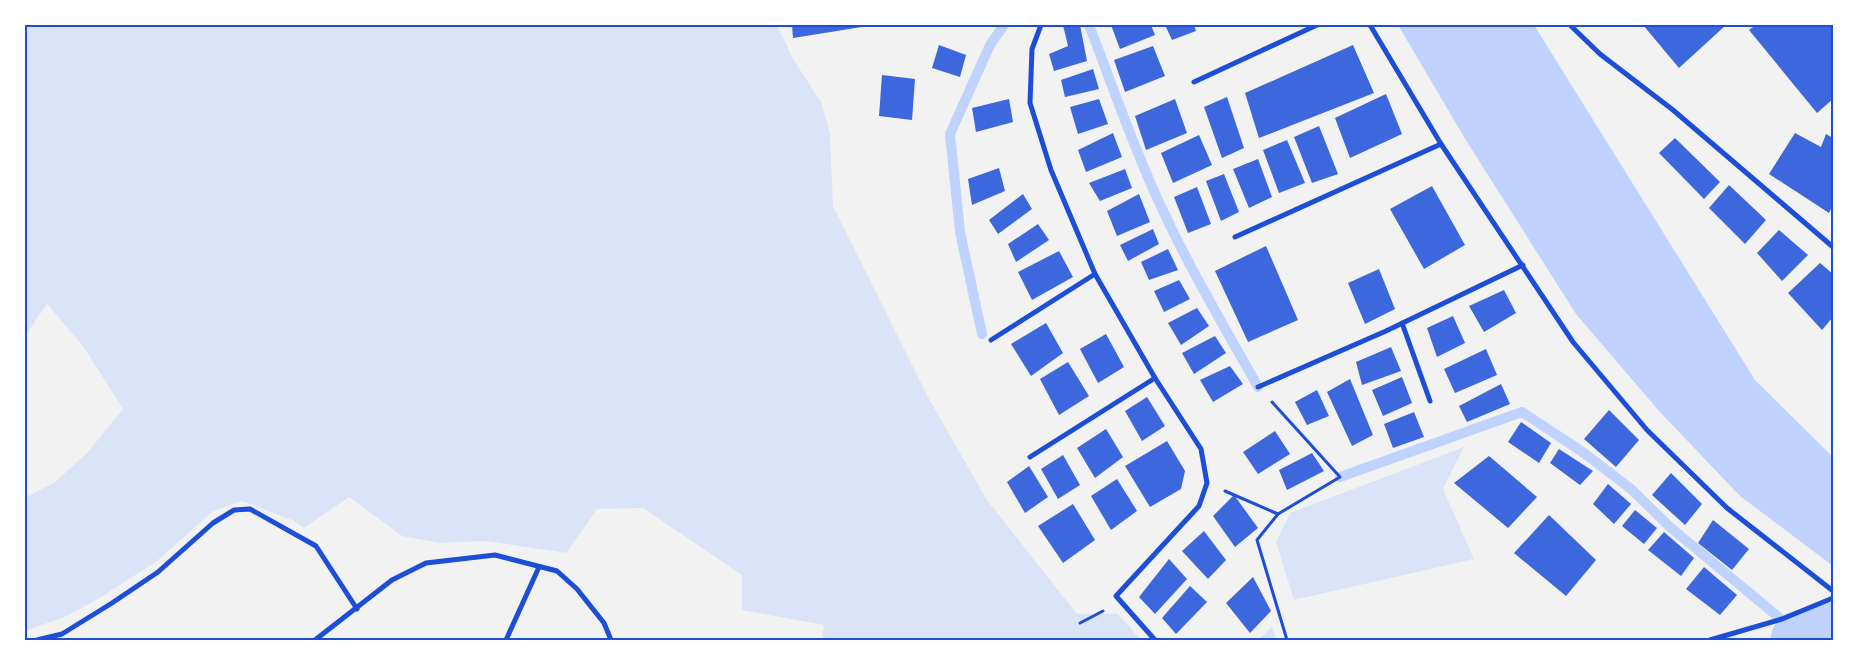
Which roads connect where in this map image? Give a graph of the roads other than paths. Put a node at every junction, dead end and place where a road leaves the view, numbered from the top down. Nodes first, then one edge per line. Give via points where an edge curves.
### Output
1 (1041, 25) edge
2 (1317, 25) edge
3 (1370, 25) edge
4 (1570, 25) edge
5 (1194, 82) dead end
6 (1441, 144) junction
7 (1235, 237) dead end
8 (1833, 246) edge
9 (1523, 265) junction
10 (1095, 274) junction
11 (1402, 323) junction
12 (991, 340) dead end
13 (1154, 378) junction
14 (1258, 387) road end
15 (1430, 401) dead end
16 (1030, 457) dead end
17 (539, 566) junction
18 (1833, 591) edge
19 (1833, 598) edge
20 (357, 609) junction
21 (37, 640) edge
22 (315, 640) edge
23 (506, 640) edge
24 (611, 640) edge
25 (1155, 640) edge
26 (1710, 640) edge

1 - 10 street via 1032,49 1030,103 1051,170
2 - 5 street
3 - 6 street
4 - 8 street via 1600,54 1673,110
6 - 7 street
6 - 9 street
9 - 11 street
9 - 18 street via 1574,342 1647,430 1727,508
10 - 12 street
10 - 13 street
11 - 14 street
11 - 15 street
13 - 16 street
13 - 25 street via 1201,449 1207,483 1199,506 1116,596
17 - 20 street via 495,555 426,563 392,580
17 - 23 street
17 - 24 street via 557,571 576,589 604,623
19 - 26 street via 1782,619
20 - 21 street via 316,546 250,509 234,510 213,523 158,572 112,603 62,634
20 - 22 street

